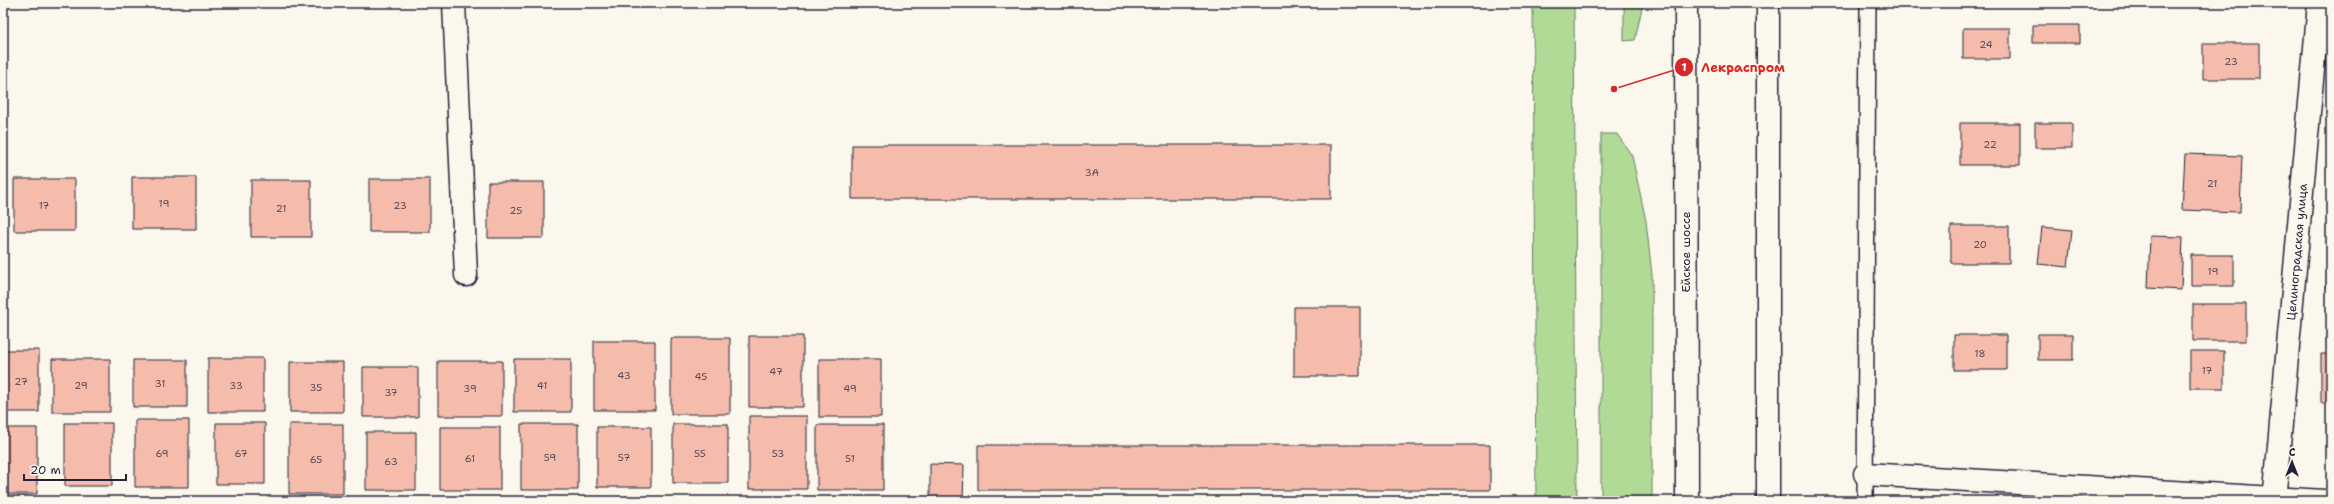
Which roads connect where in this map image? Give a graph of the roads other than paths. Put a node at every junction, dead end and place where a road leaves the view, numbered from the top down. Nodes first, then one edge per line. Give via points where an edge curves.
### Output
1 (454, 3) edge
2 (1686, 3) edge
3 (1768, 3) edge
4 (1868, 3) edge
5 (2319, 3) edge
6 (466, 275) dead end
7 (1865, 474) junction
8 (2274, 499) edge
9 (1687, 501) edge
10 (1768, 501) edge
11 (1865, 501) edge
12 (2325, 501) edge

1 - 6 street
2 - 9 street, Ейское шоссе
3 - 10 street
4 - 7 lane
5 - 8 street, Целиноградская улица
7 - 8 street
7 - 11 lane
8 - 12 street

